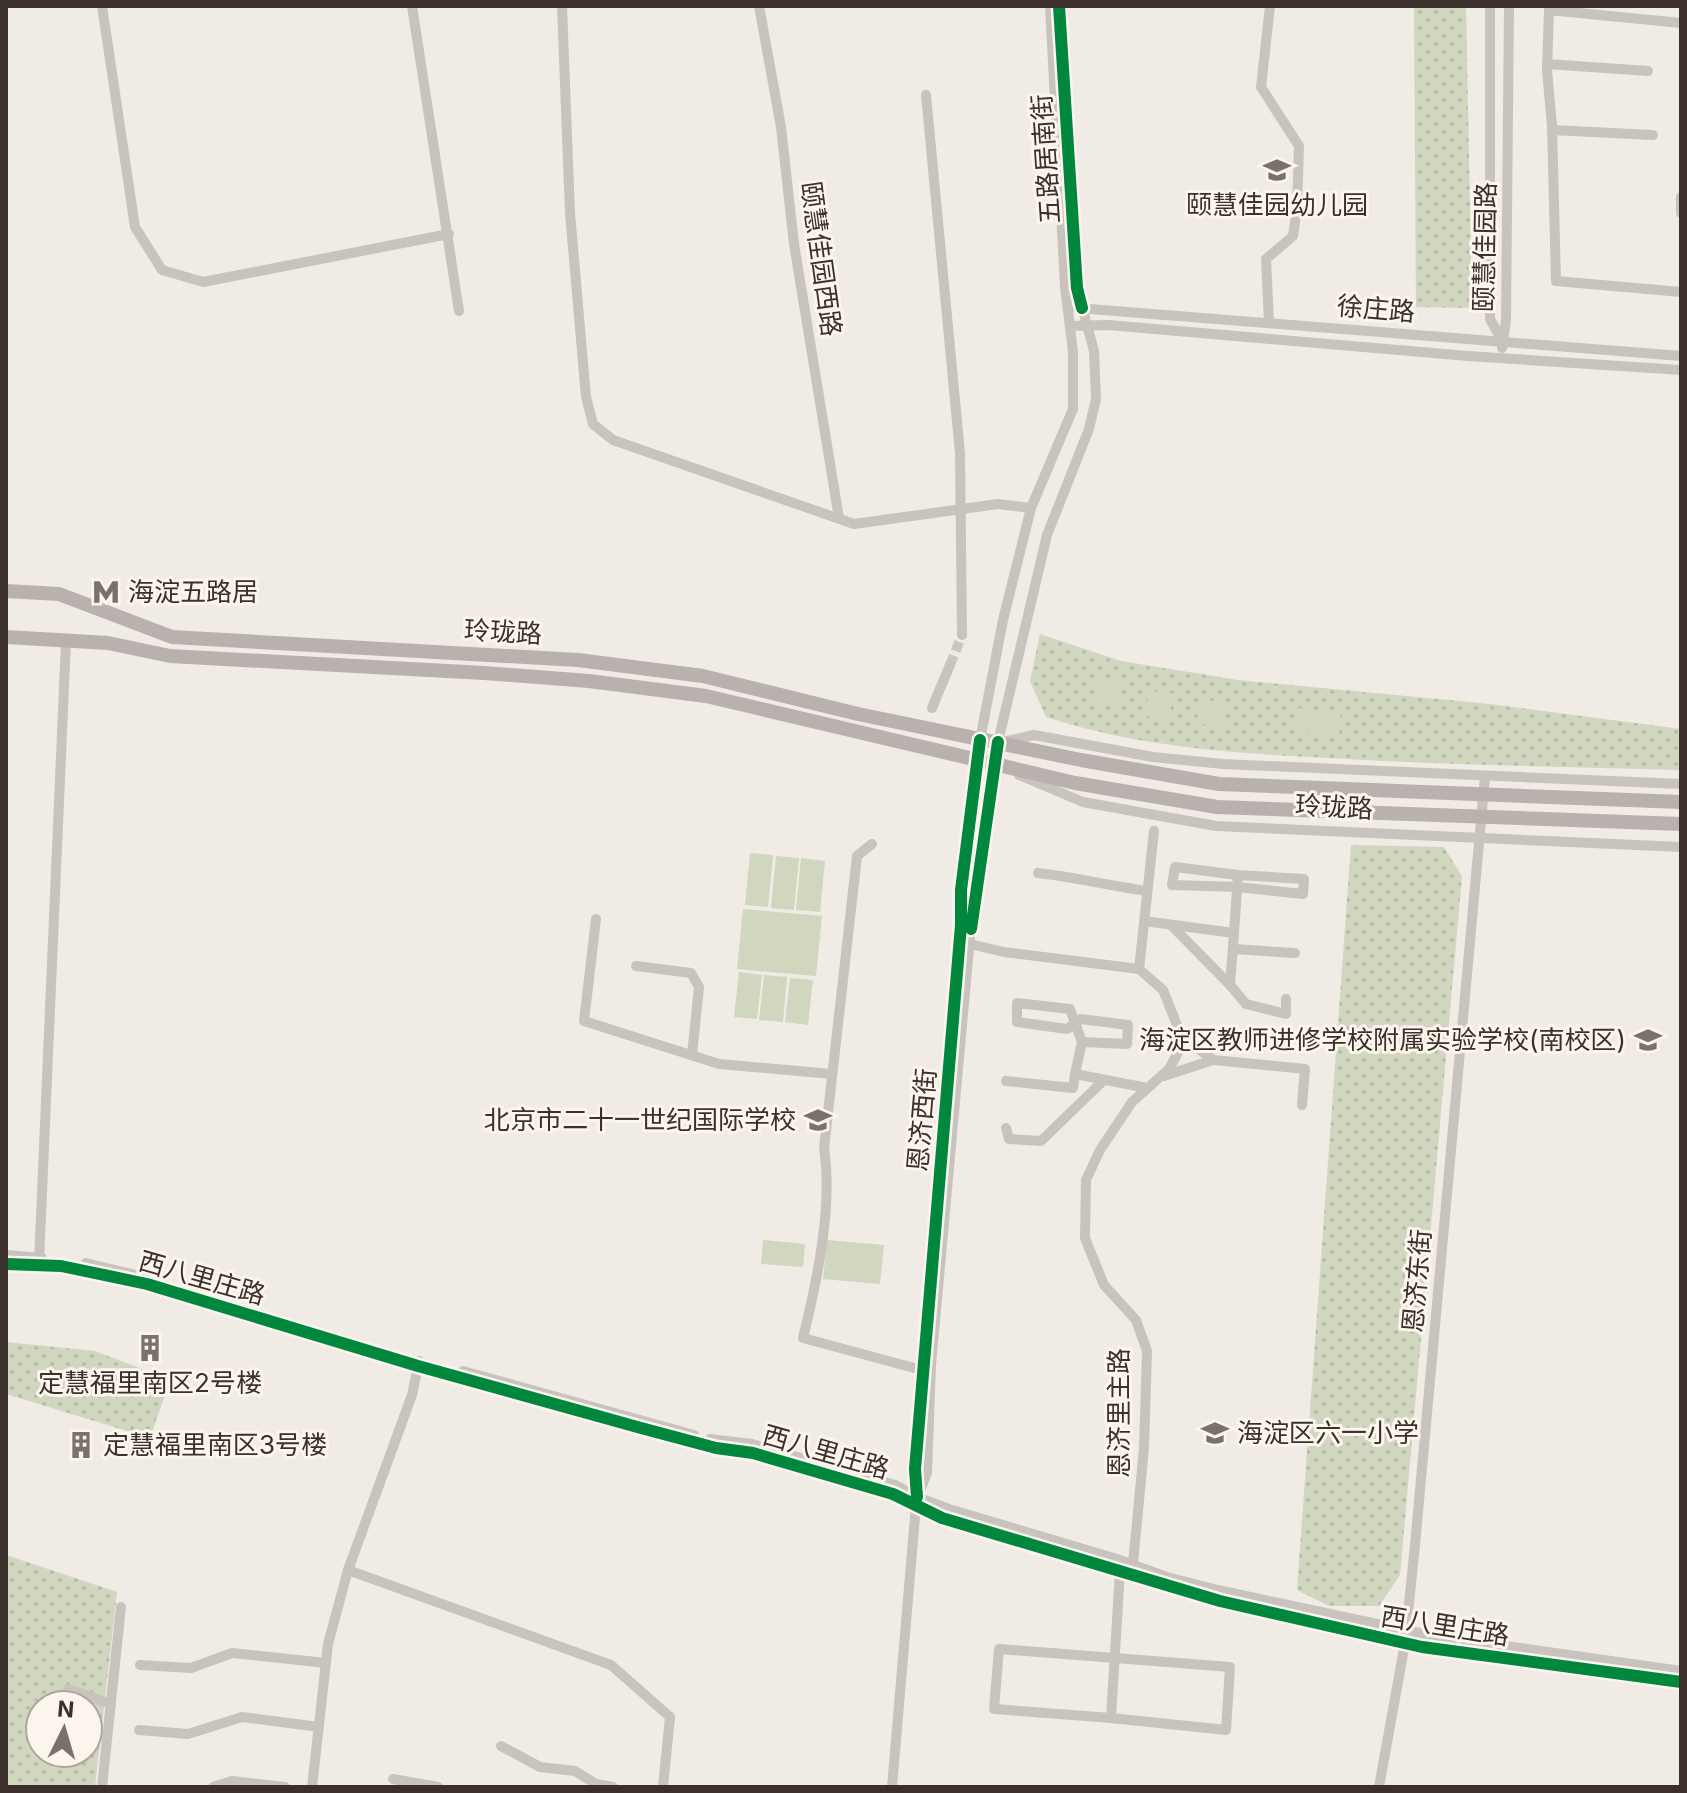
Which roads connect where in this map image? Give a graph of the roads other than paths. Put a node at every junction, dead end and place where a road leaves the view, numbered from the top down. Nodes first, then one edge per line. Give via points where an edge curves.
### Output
1 (102, 6) edge
2 (412, 6) edge
3 (562, 6) edge
4 (759, 6) edge
5 (1050, 6) edge
6 (1059, 6) edge
7 (1270, 6) edge
8 (1490, 6) edge
9 (1509, 6) edge
10 (1681, 23) edge
11 (1547, 64) junction
12 (1648, 71) dead end
13 (926, 95) dead end
14 (1552, 130) junction
15 (1653, 135) dead end
16 (1681, 197) edge
17 (1681, 213) edge
18 (449, 234) junction
19 (1681, 292) edge
20 (1068, 308) junction
21 (1082, 308) junction
22 (459, 311) dead end
23 (1269, 322) junction
24 (1070, 326) junction
25 (1087, 326) junction
26 (1503, 342) junction
27 (1681, 356) edge
28 (1502, 357) junction
29 (1681, 370) edge
30 (960, 508) junction
31 (1031, 508) junction
32 (839, 518) junction
33 (6, 591) edge
34 (962, 635) tunnel mouth
35 (6, 637) edge
36 (66, 641) junction
37 (950, 665) tunnel mouth
38 (932, 708) dead end
39 (980, 740) junction
40 (998, 742) junction
41 (976, 761) junction
42 (995, 765) junction
43 (1485, 777) junction
44 (1681, 784) edge
45 (1484, 795) junction
46 (1681, 802) edge
47 (1481, 819) junction
48 (1681, 824) edge
49 (1154, 831) dead end
50 (1480, 838) junction
51 (872, 844) dead end
52 (1681, 847) edge
53 (1038, 873) dead end
54 (1238, 875) junction
55 (1237, 887) junction
56 (1147, 891) junction
57 (596, 919) dead end
58 (1144, 921) junction
59 (1171, 925) junction
60 (1234, 933) junction
61 (970, 944) junction
62 (1233, 949) junction
63 (1295, 953) dead end
64 (636, 966) dead end
65 (1139, 969) junction
66 (1230, 985) junction
67 (1286, 999) dead end
68 (1075, 1024) junction
69 (1178, 1033) junction
70 (1082, 1042) junction
71 (692, 1055) junction
72 (1213, 1060) junction
73 (832, 1074) junction
74 (1075, 1074) junction
75 (1158, 1078) junction
76 (1104, 1080) junction
77 (1006, 1081) dead end
78 (1147, 1088) junction
79 (1302, 1105) dead end
80 (1006, 1128) dead end
81 (6, 1255) edge
82 (39, 1261) junction
83 (6, 1264) edge
84 (419, 1363) junction
85 (927, 1372) junction
86 (916, 1501) junction
87 (1133, 1564) junction
88 (348, 1570) junction
89 (1120, 1571) junction
90 (121, 1607) dead end
91 (1405, 1630) junction
92 (1405, 1643) junction
93 (1115, 1657) junction
94 (326, 1663) junction
95 (140, 1665) dead end
96 (1681, 1671) edge
97 (1681, 1682) edge
98 (104, 1702) edge
99 (111, 1704) junction
100 (1111, 1718) junction
101 (319, 1727) junction
102 (139, 1730) dead end
103 (501, 1746) dead end
104 (393, 1779) dead end
105 (102, 1787) edge
106 (213, 1787) edge
107 (285, 1787) edge
108 (312, 1787) edge
109 (438, 1787) edge
110 (613, 1787) edge
111 (663, 1787) edge
112 (892, 1787) edge
113 (1379, 1787) edge

1 - 18 street via 135,227 162,270 203,282
2 - 18 street
3 - 32 street via 570,213 586,397 593,424 613,440
4 - 32 street, 颐慧佳园西路
5 - 20 street, 五路居南街
6 - 21 street, 五路居南街
7 - 23 street via 1261,87 1299,146 1293,236 1266,259
8 - 26 street, 颐慧佳园路 via 1490,319
9 - 26 street, 颐慧佳园路
10 - 11 street via 1549,10
11 - 12 street
11 - 14 street
13 - 30 street via 960,453
14 - 15 street
14 - 19 street via 1556,281
16 - 17 street
18 - 22 street
20 - 21 street, 徐庄路
20 - 24 street, 五路居南街
21 - 23 street, 徐庄路
21 - 25 street, 五路居南街
23 - 26 street, 徐庄路
24 - 25 street, 徐庄路
24 - 31 street, 五路居南街 via 1073,409
25 - 28 street, 徐庄路
25 - 40 street, 五路居南街 via 1094,351 1094,415 1047,535
26 - 27 street, 徐庄路
26 - 28 street
28 - 29 street, 徐庄路
30 - 31 street
30 - 32 street via 854,524
30 - 34 street
31 - 39 street, 五路居南街
33 - 39 main road, 玲珑路 via 59,594 172,637 578,660 703,676
35 - 36 main road, 玲珑路
36 - 41 main road, 玲珑路 via 108,643 170,656 484,673 706,696
36 - 82 street
37 - 38 street
39 - 40 main road, 玲珑路
39 - 41 street, 恩济西街
40 - 42 street, 恩济西街
40 - 43 street, 玲珑路 via 1034,735 1223,764
40 - 45 main road, 玲珑路 via 1219,784
41 - 42 main road, 玲珑路
41 - 85 street, 恩济西街 via 960,898
42 - 47 main road, 玲珑路 via 1217,807
42 - 50 street, 玲珑路 via 1083,802 1216,826
42 - 61 street, 恩济西街
43 - 44 street, 玲珑路
43 - 45 street, 恩济东街
45 - 46 main road, 玲珑路
45 - 47 street, 恩济东街
47 - 48 main road, 玲珑路
47 - 50 street, 恩济东街
49 - 56 street
50 - 52 street, 玲珑路
50 - 91 street, 恩济东街
51 - 73 street via 857,856
53 - 56 street
54 - 55 street
54 - 55 street via 1175,867 1172,885
54 - 55 street via 1304,879 1303,894
55 - 60 street
56 - 58 street
57 - 71 street via 584,1021
58 - 59 street
58 - 65 street
59 - 60 street
59 - 66 street
60 - 62 street
61 - 65 street
61 - 85 street, 恩济西街
62 - 63 street
62 - 66 street
64 - 71 street via 691,973 699,987
65 - 69 street via 1163,990
66 - 67 street via 1246,1004 1286,1014
68 - 68 street via 1067,1029 1017,1022 1017,1003 1070,1009
68 - 70 street
68 - 70 street via 1081,1019 1128,1025 1127,1044
69 - 72 street
69 - 75 street, 恩济里主路 via 1181,1047
70 - 74 street
71 - 73 street via 719,1064
72 - 75 street
72 - 79 street via 1305,1069
73 - 85 street via 818,1277 803,1338
74 - 76 street
74 - 77 street via 1073,1088
75 - 78 street, 恩济里主路
76 - 78 street
76 - 80 street via 1041,1141 1009,1139
78 - 87 street, 恩济里主路 via 1100,1150 1086,1180 1089,1250 1104,1285 1136,1320 1147,1351
81 - 82 street, 西八里庄路
82 - 83 street, 西八里庄路
82 - 84 street, 西八里庄路 via 126,1271
84 - 86 street, 西八里庄路 via 715,1441 752,1444 895,1485
84 - 88 street
85 - 86 street, 恩济西街 via 927,1473
86 - 87 street, 西八里庄路
86 - 89 street, 西八里庄路 via 942,1518
86 - 112 street, 恩济西街
87 - 91 street, 西八里庄路 via 1218,1590
88 - 94 street
88 - 111 street via 611,1665 670,1717
89 - 92 street, 西八里庄路 via 1220,1601
89 - 93 street
90 - 99 street
91 - 92 street, 恩济东街
91 - 96 street, 西八里庄路
92 - 97 street, 西八里庄路
92 - 113 street, 恩济东街
93 - 100 street
93 - 100 street via 999,1649 994,1709
93 - 100 street via 1230,1667 1226,1730
94 - 95 street via 232,1653 191,1668
94 - 101 street
98 - 99 street
99 - 105 street
101 - 102 street via 242,1717 188,1734
101 - 108 street
103 - 110 street via 540,1767 575,1771
104 - 109 street
106 - 107 street via 232,1781

